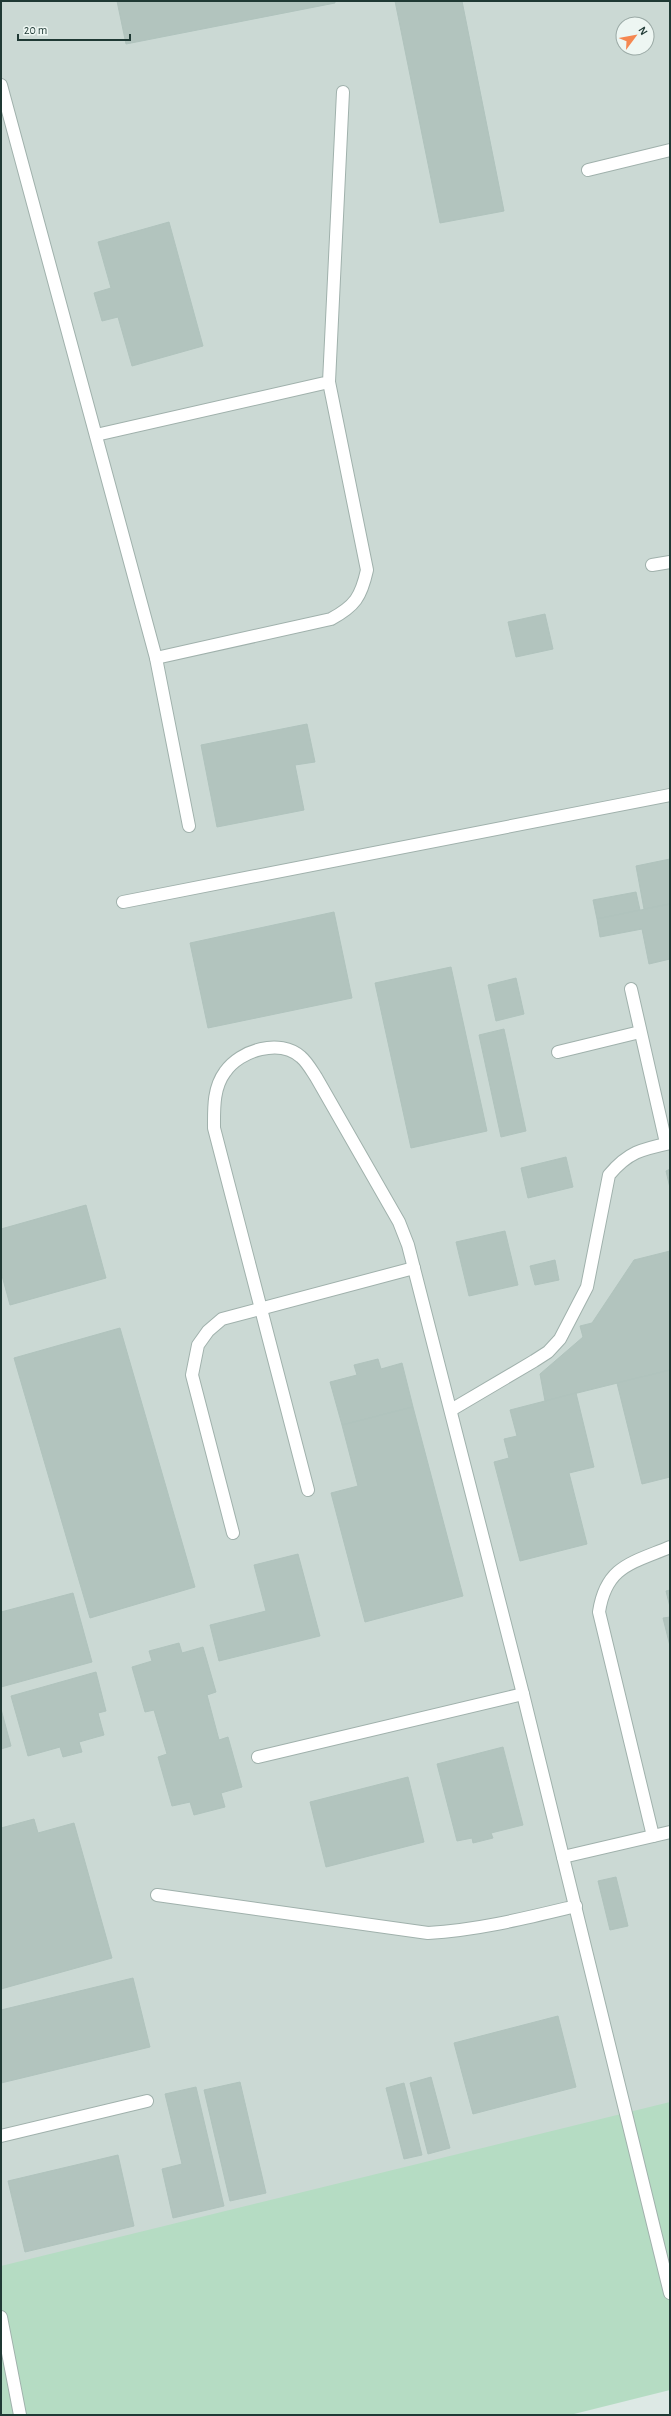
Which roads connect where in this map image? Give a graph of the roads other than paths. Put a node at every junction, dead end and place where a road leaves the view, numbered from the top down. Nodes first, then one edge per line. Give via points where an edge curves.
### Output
1 (1, 85) edge
2 (343, 92) dead end
3 (670, 150) edge
4 (588, 170) dead end
5 (329, 382) junction
6 (96, 435) junction
7 (670, 562) edge
8 (652, 565) dead end
9 (156, 658) junction
10 (670, 795) edge
11 (189, 826) dead end
12 (123, 902) dead end
13 (630, 989) dead end
14 (640, 1032) junction
15 (558, 1052) dead end
16 (668, 1143) edge
17 (414, 1268) junction
18 (261, 1308) junction
19 (451, 1410) junction
20 (308, 1490) dead end
21 (233, 1533) dead end
22 (670, 1547) edge
23 (523, 1694) junction
24 (258, 1758) dead end
25 (670, 1832) edge
26 (653, 1836) junction
27 (563, 1857) junction
28 (157, 1894) dead end
29 (576, 1906) junction
30 (147, 2101) dead end
31 (1, 2136) edge
32 (670, 2292) edge
33 (1, 2317) edge
34 (20, 2415) edge

1 - 6 lane
2 - 5 lane
3 - 4 lane
5 - 6 lane
5 - 9 lane via 367,570 363,590 350,608 332,619
6 - 9 lane
7 - 8 lane
9 - 11 lane
10 - 12 lane
13 - 14 lane
14 - 15 lane
14 - 16 lane
16 - 19 lane via 638,1150 620,1162 609,1175 587,1287 560,1339 548,1352
17 - 18 lane
17 - 18 lane via 399,1222 316,1077 302,1057 287,1049 270,1047 238,1060 225,1072 213,1106 214,1128
17 - 19 lane
18 - 20 lane
18 - 21 lane via 222,1320 208,1331 198,1345 192,1375
19 - 23 lane
22 - 26 lane via 629,1564 612,1576 602,1592 599,1612
23 - 24 lane
23 - 27 lane
25 - 26 lane
26 - 27 lane
27 - 29 lane
28 - 29 lane via 428,1933 494,1925
29 - 32 lane
30 - 31 lane
33 - 34 lane

